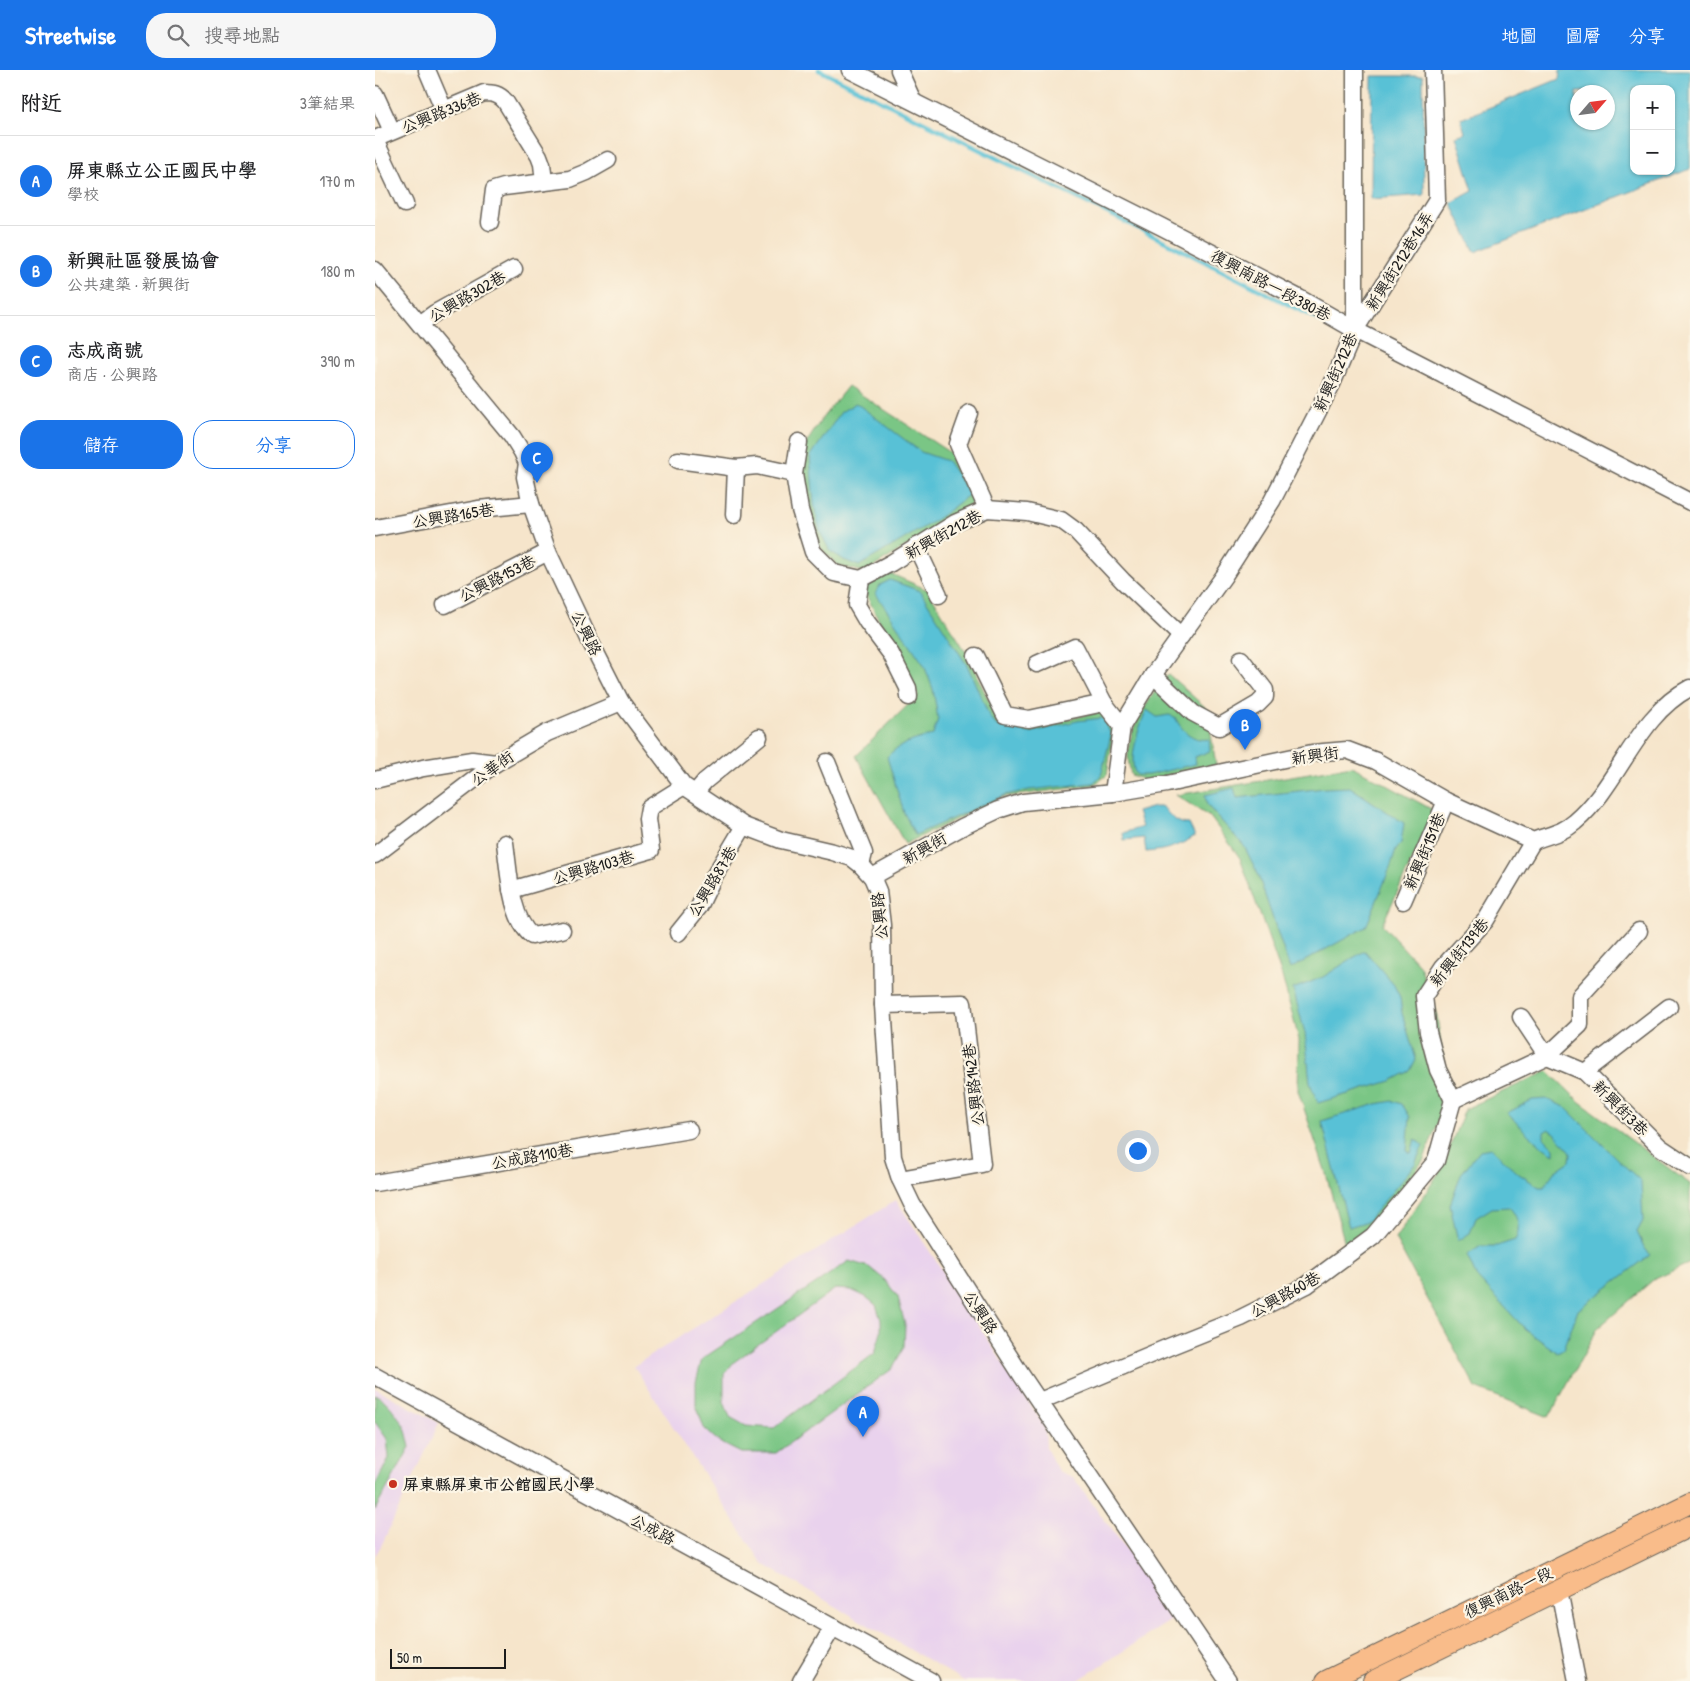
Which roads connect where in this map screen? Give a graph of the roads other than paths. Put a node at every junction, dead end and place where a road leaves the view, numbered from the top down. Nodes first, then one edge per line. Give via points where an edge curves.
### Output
1 (427, 70) edge
2 (850, 70) edge
3 (899, 70) edge
4 (1355, 70) edge
5 (1433, 70) edge
6 (375, 94) edge
7 (913, 101) junction
8 (445, 110) junction
9 (392, 131) junction
10 (375, 139) edge
11 (608, 160) dead end
12 (545, 182) junction
13 (405, 204) dead end
14 (490, 222) dead end
15 (514, 269) dead end
16 (375, 270) edge
17 (420, 324) junction
18 (1355, 330) junction
19 (969, 413) dead end
20 (799, 442) dead end
21 (678, 460) dead end
22 (736, 468) junction
23 (794, 474) junction
24 (1690, 502) edge
25 (531, 504) junction
26 (987, 509) junction
27 (734, 515) dead end
28 (375, 528) edge
29 (916, 546) junction
30 (548, 552) junction
31 (861, 579) junction
32 (939, 595) dead end
33 (445, 605) dead end
34 (1181, 636) junction
35 (976, 656) dead end
36 (1241, 659) dead end
37 (1037, 664) dead end
38 (1153, 675) junction
39 (1690, 688) edge
40 (909, 697) dead end
41 (621, 702) junction
42 (1104, 703) junction
43 (1122, 726) junction
44 (759, 737) dead end
45 (827, 762) dead end
46 (496, 763) junction
47 (375, 780) edge
48 (689, 790) junction
49 (1113, 793) junction
50 (1446, 801) junction
51 (744, 826) junction
52 (1533, 841) junction
53 (505, 843) dead end
54 (375, 855) edge
55 (867, 871) junction
56 (511, 890) junction
57 (1403, 901) dead end
58 (563, 930) dead end
59 (1639, 931) dead end
60 (678, 933) dead end
61 (883, 1005) junction
62 (1669, 1007) dead end
63 (1521, 1017) dead end
64 (1547, 1056) junction
65 (1585, 1072) junction
66 (1453, 1100) junction
67 (689, 1130) dead end
68 (1690, 1167) edge
69 (900, 1179) junction
70 (375, 1183) edge
71 (375, 1376) edge
72 (1040, 1401) junction
73 (1690, 1503) edge
74 (1690, 1526) edge
75 (1559, 1590) junction
76 (833, 1627) junction
77 (801, 1681) edge
78 (931, 1681) edge
79 (1228, 1681) edge
80 (1326, 1681) edge
81 (1373, 1681) edge
82 (1577, 1681) edge

1 - 8 street
2 - 7 street, 復興南路一段380巷
3 - 7 street
4 - 18 street, 新興街212巷
5 - 18 street, 新興街212巷16弄 via 1437,200
6 - 9 street
7 - 18 street, 復興南路一段380巷
8 - 9 street, 公興路336巷
8 - 12 street, 公興路336巷 via 484,93 501,96 539,156
9 - 10 street, 公興路336巷
10 - 13 street
11 - 12 street via 570,179
12 - 14 street via 493,190
15 - 17 street, 公興路302巷
16 - 17 street, 公興路
17 - 25 street, 公興路 via 522,452 527,463 525,477
18 - 24 street, 復興南路一段380巷
18 - 34 street, 新興街212巷 via 1332,384 1272,501
19 - 26 street via 958,444
20 - 23 street
21 - 22 street
22 - 23 street via 757,466
22 - 27 street
23 - 31 street via 800,510 813,552 834,573
25 - 28 street, 公興路165巷 via 478,509
25 - 30 street, 公興路
26 - 29 street, 新興街212巷
26 - 34 street, 新興街212巷 via 1027,512 1061,520
29 - 31 street, 新興街212巷
29 - 32 street
30 - 33 street, 公興路153巷
30 - 41 street, 公興路
31 - 40 street via 857,605 891,654 908,688
34 - 38 street, 新興街212巷
35 - 42 street via 1005,715 1029,719
36 - 38 street via 1265,690 1265,697 1219,727 1193,713
37 - 42 street via 1075,648
38 - 43 street, 新興街212巷
39 - 52 street via 1669,701 1651,720 1600,796 1575,823
41 - 46 street, 公華街 via 547,733
41 - 48 street, 公興路
42 - 43 street
43 - 49 street, 新興街212巷
44 - 48 street
45 - 55 street via 864,853
46 - 47 street via 471,760
46 - 54 street, 公華街
48 - 51 street, 公興路
48 - 56 street, 公興路103巷 via 649,808 647,819 651,850
49 - 50 street, 新興街 via 1312,753 1347,750 1376,761
49 - 55 street, 新興街 via 1023,802 998,810
50 - 52 street, 新興街
50 - 57 street, 新興街151巷
51 - 55 street, 公興路 via 781,840 852,858
51 - 60 street, 公興路87巷 via 699,907
52 - 66 street, 新興街139巷 via 1486,920 1443,967 1425,996 1428,1032 1438,1070
53 - 56 street
55 - 61 street, 公興路 via 878,891 882,925
56 - 58 street via 519,916 532,936
59 - 64 street via 1580,996 1580,1025
61 - 69 street, 公興路 via 893,1157
61 - 69 street, 公興路142巷 via 963,1002 982,1164
62 - 65 street
63 - 64 street
64 - 65 street, 新興街3巷
64 - 66 street
65 - 68 street, 新興街3巷 via 1660,1147
66 - 72 street, 公興路60巷 via 1436,1161 1373,1236 1307,1286 1241,1318
67 - 70 street, 公成路110巷
69 - 72 street, 公興路 via 912,1204
71 - 76 street, 公成路
72 - 79 street, 公興路
73 - 80 main road, 復興南路一段
74 - 75 main road, 復興南路一段
75 - 81 main road, 復興南路一段
75 - 82 street
76 - 77 street
76 - 78 street, 公成路

